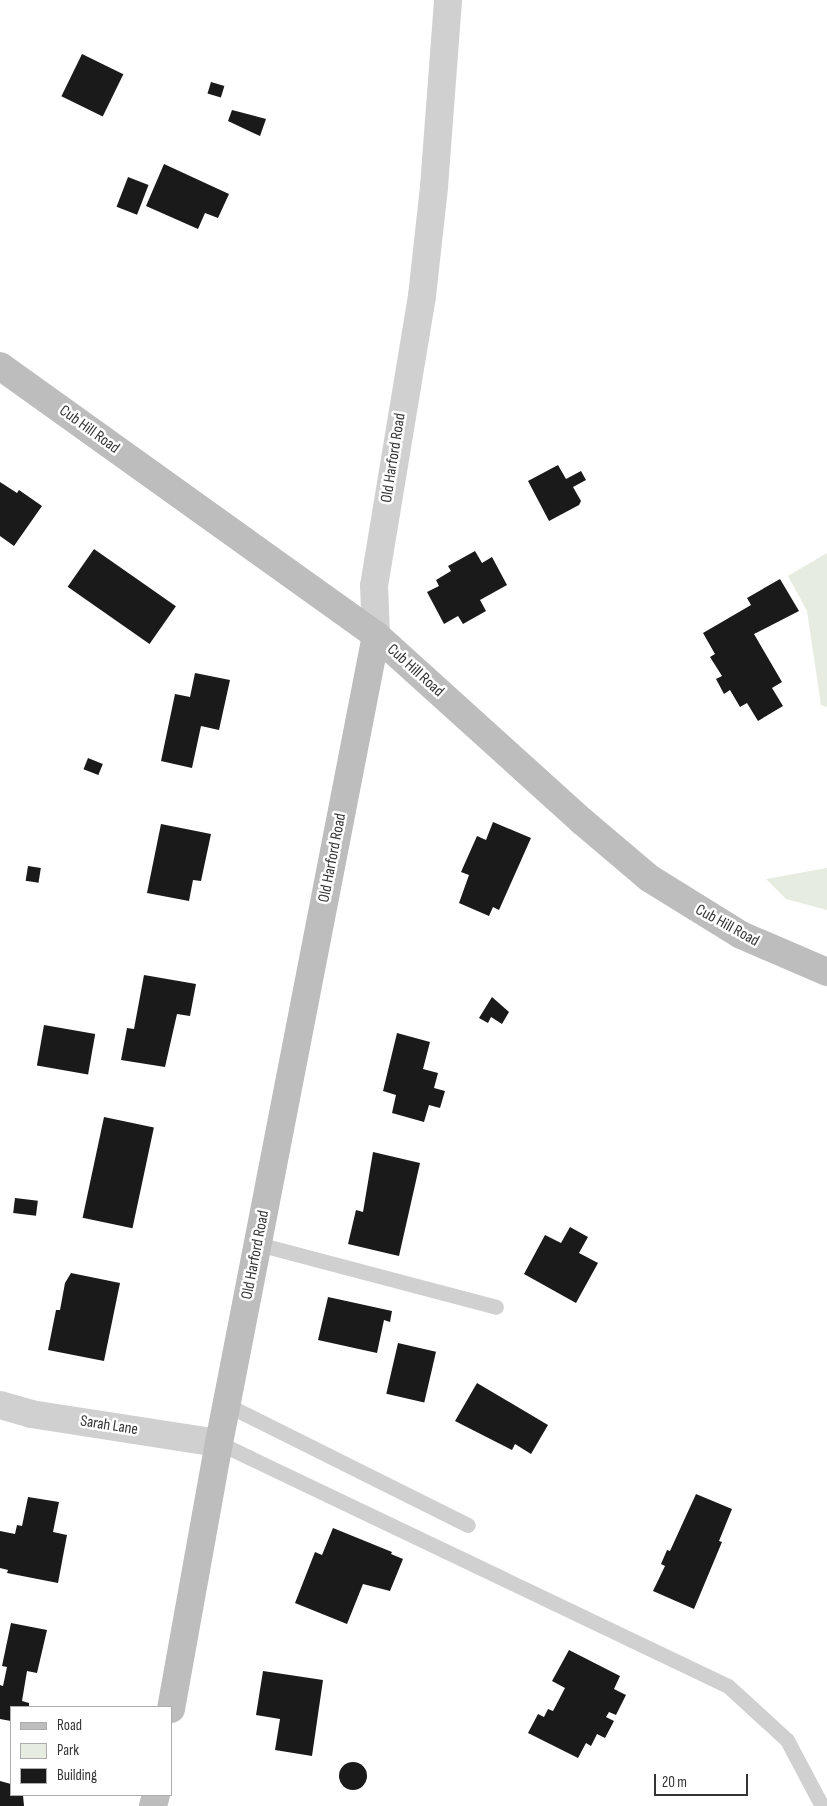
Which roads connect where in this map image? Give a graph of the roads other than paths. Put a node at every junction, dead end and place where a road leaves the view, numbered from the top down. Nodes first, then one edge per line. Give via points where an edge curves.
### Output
1 (448, 0) edge
2 (0, 366) edge
3 (376, 635) junction
4 (827, 972) edge
5 (258, 1244) junction
6 (496, 1307) dead end
7 (0, 1404) edge
8 (227, 1405) junction
9 (219, 1443) junction
10 (468, 1525) dead end
11 (172, 1706) edge
12 (822, 1806) edge

1 - 3 street, Old Harford Road via 422,296 374,586
2 - 3 street, Cub Hill Road
3 - 4 street, Cub Hill Road via 649,878 741,936
3 - 5 street, Old Harford Road
5 - 6 lane
5 - 8 street, Old Harford Road
7 - 9 street, Sarah Lane via 31,1414
8 - 9 street, Old Harford Road
8 - 10 lane
9 - 11 street, Old Harford Road
9 - 12 lane via 728,1686 787,1740

